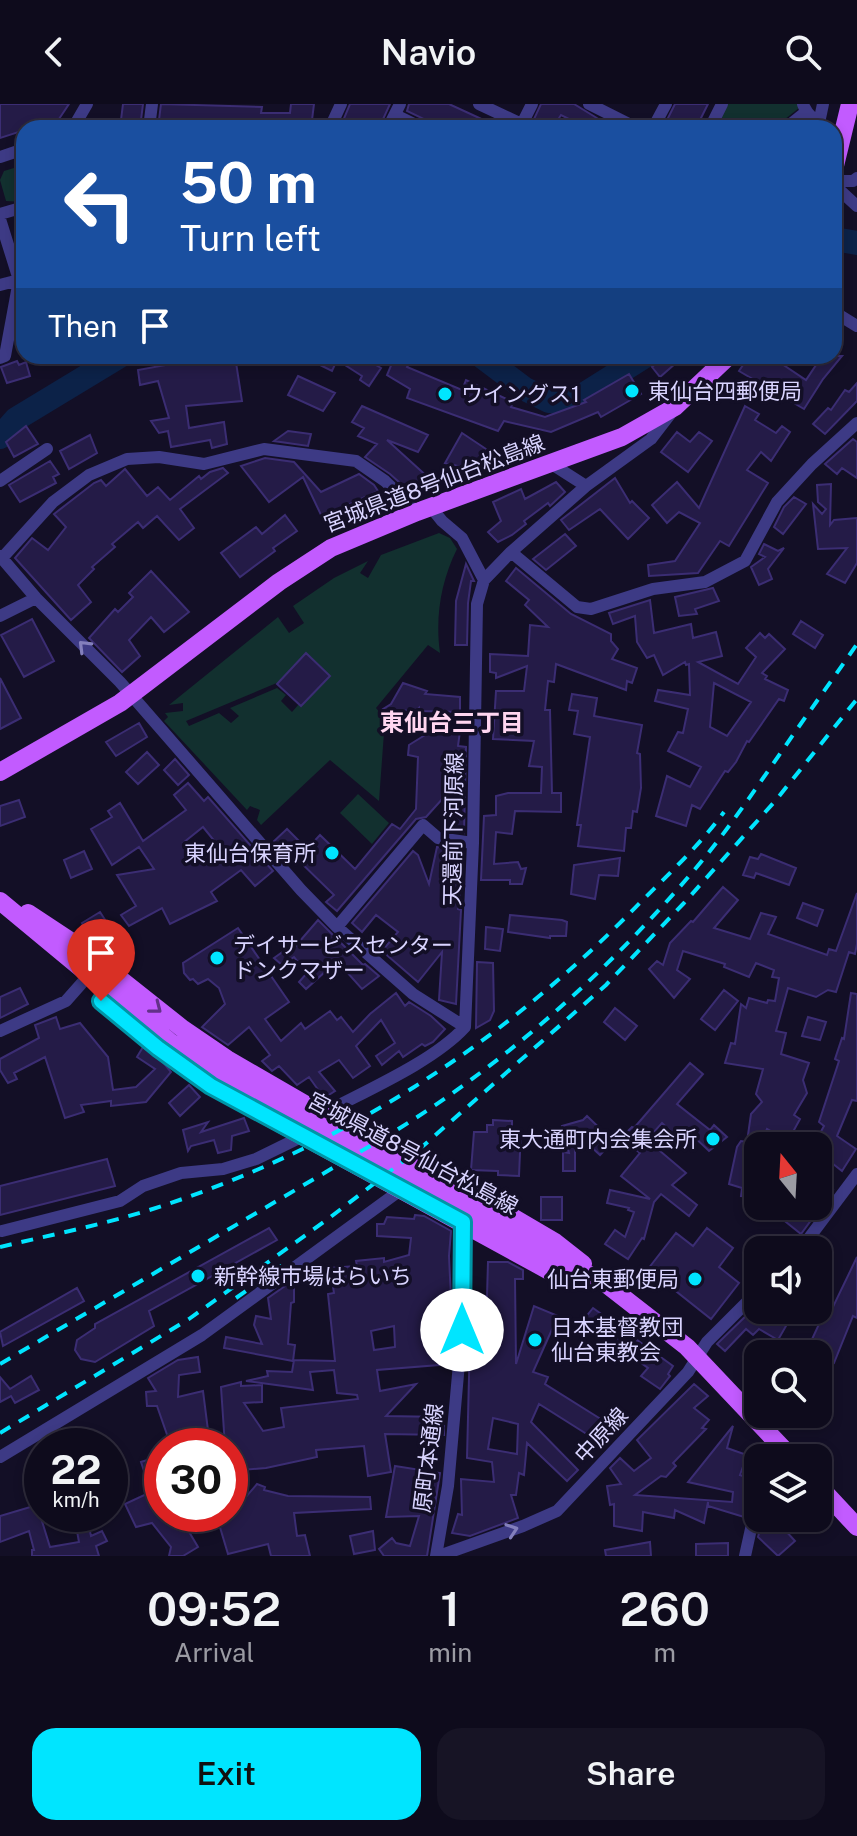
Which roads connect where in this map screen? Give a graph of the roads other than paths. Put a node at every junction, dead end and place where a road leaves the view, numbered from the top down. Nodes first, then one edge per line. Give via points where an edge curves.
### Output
1 (479, 104) edge
2 (850, 104) edge
3 (595, 105) edge
4 (510, 120) edge
5 (622, 120) edge
6 (838, 120) edge
7 (842, 191) edge
8 (857, 206) edge
9 (0, 216) edge
10 (3, 243) edge
11 (16, 273) edge
12 (16, 296) edge
13 (0, 358) edge
14 (721, 364) edge
15 (675, 407) junction
16 (857, 423) edge
17 (47, 449) dead end
18 (550, 463) junction
19 (0, 481) edge
20 (586, 486) junction
21 (424, 509) junction
22 (511, 552) junction
23 (1, 556) edge
24 (484, 580) junction
25 (36, 598) junction
26 (0, 616) edge
27 (131, 695) junction
28 (0, 772) edge
29 (473, 843) junction
30 (0, 901) edge
31 (337, 927) junction
32 (86, 980) junction
33 (465, 1027) junction
34 (0, 1031) edge
35 (322, 1114) junction
36 (303, 1136) junction
37 (857, 1174) edge
38 (402, 1189) junction
39 (463, 1222) junction
40 (2, 1231) edge
41 (810, 1236) edge
42 (606, 1284) junction
43 (744, 1305) edge
44 (697, 1357) junction
45 (774, 1444) edge
46 (0, 1457) edge
47 (832, 1500) edge
48 (857, 1527) edge
49 (750, 1532) edge
50 (437, 1556) edge
51 (745, 1556) edge

1 - 4 street
2 - 6 main road
3 - 5 street
7 - 8 street
9 - 10 street
10 - 11 street
12 - 13 street via 5,356
14 - 15 main road, 宮城県道8号仙台松島線
15 - 18 main road, 宮城県道8号仙台松島線 via 622,437
15 - 20 street via 651,439
16 - 22 street via 777,502 745,561 705,582 653,589 591,609 577,607
17 - 19 street
18 - 20 street
18 - 21 main road, 宮城県道8号仙台松島線
20 - 22 street
21 - 23 street via 356,461 264,449 204,464 159,457 127,459 89,475 53,502
21 - 24 street via 462,538
21 - 27 main road, 宮城県道8号仙台松島線 via 311,559
22 - 24 street
23 - 25 street
24 - 29 street, 天還前下河原線 via 477,604
25 - 26 street
27 -> 25 street
27 - 28 main road, 宮城県道8号仙台松島線
27 - 31 street
29 - 31 street via 438,838 423,825
29 - 33 street, 天還前下河原線
30 - 32 main road, 宮城県道8号仙台松島線
30 -> 35 main road via 50,926 183,1029
31 - 33 street via 413,994
32 - 34 street via 66,1001
32 - 36 main road via 158,1048 211,1086
32 - 42 main road, 宮城県道8号仙台松島線 via 217,1074
33 - 35 street via 423,1058
35 - 42 main road via 555,1242
36 - 38 main road
36 - 40 street via 256,1159 181,1173 143,1186 120,1201
37 - 41 street
38 - 39 main road
38 - 46 street via 202,1335
39 - 42 main road via 553,1273
39 - 50 street, 原町本通線 via 462,1330
42 - 44 main road, 宮城県道8号仙台松島線
43 - 44 street, 中原線
44 - 45 main road, 宮城県道8号仙台松島線
50 -> 44 street, 中原線 via 557,1511
47 - 48 main road
49 - 51 street

